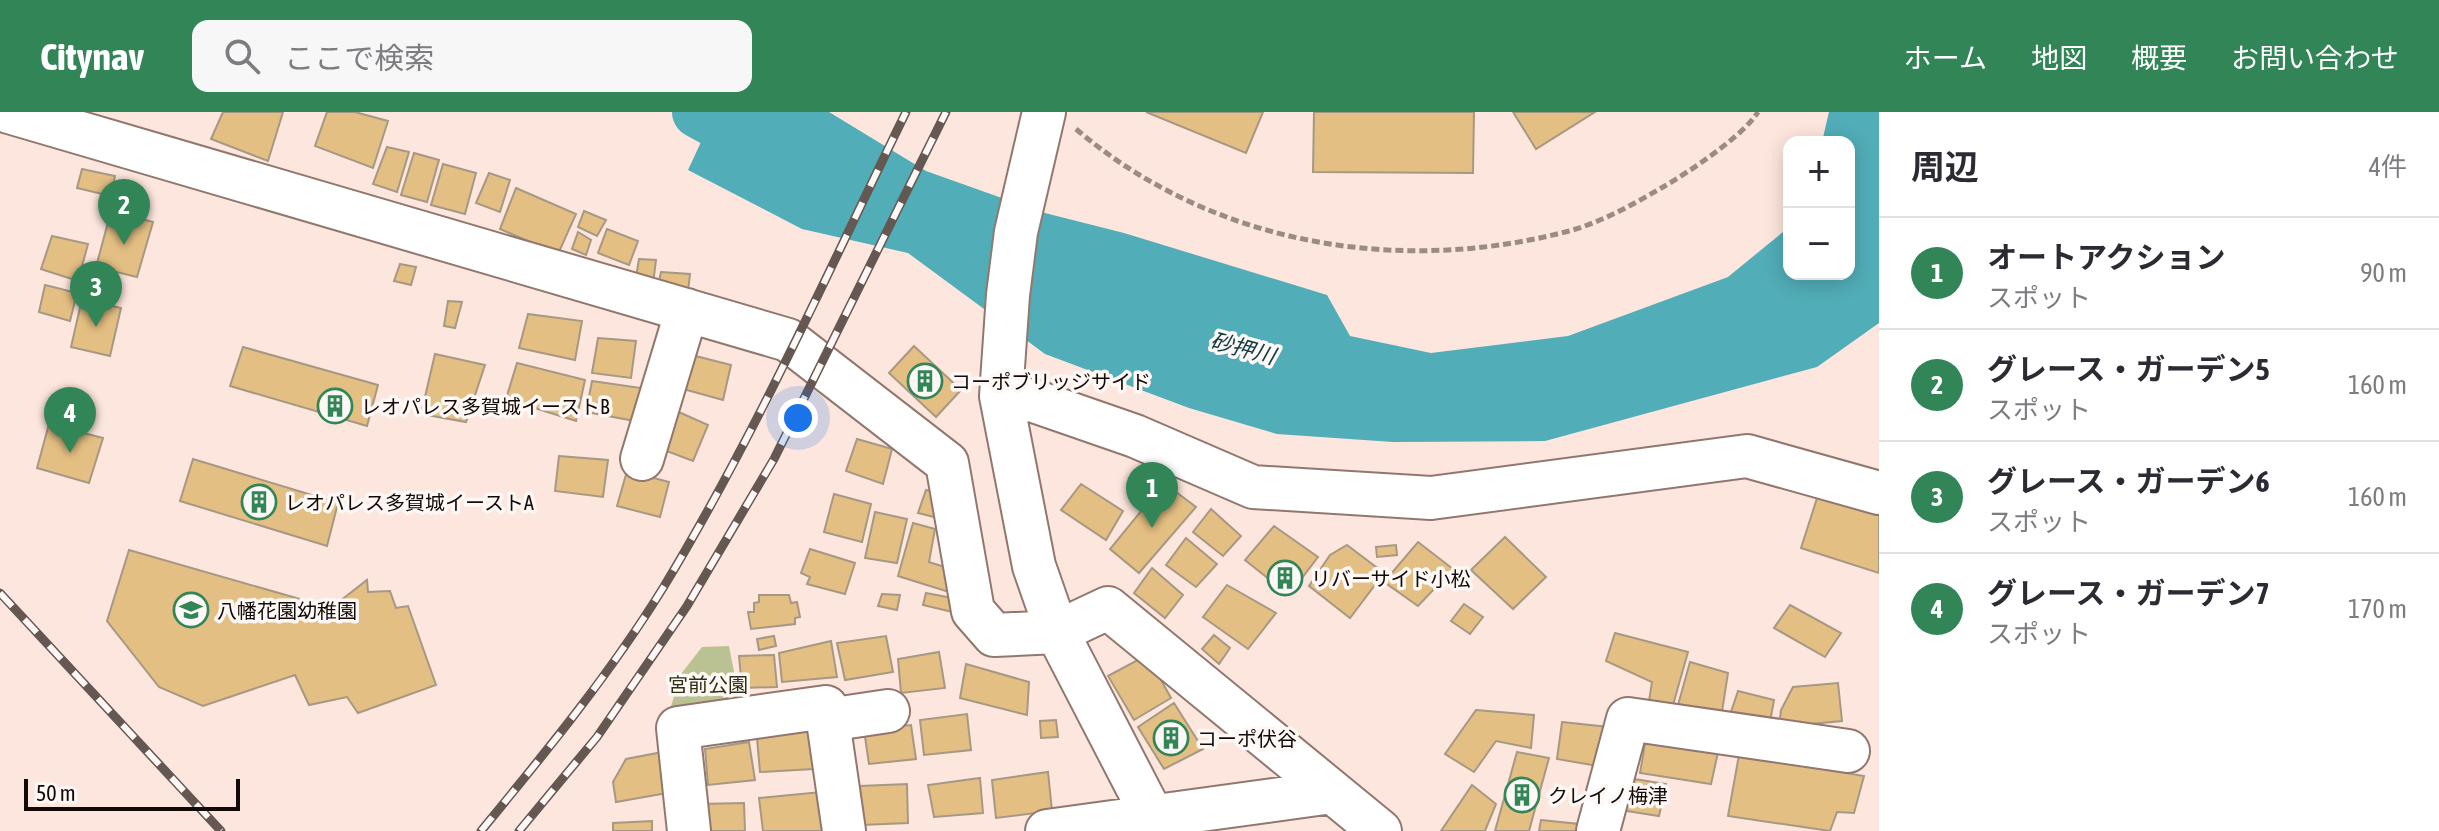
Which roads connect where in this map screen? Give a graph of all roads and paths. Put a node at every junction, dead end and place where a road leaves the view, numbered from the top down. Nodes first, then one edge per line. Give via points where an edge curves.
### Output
1 (9, 112) edge
2 (1758, 112) edge
3 (1051, 119) edge
4 (687, 310) junction
5 (1003, 377) junction
6 (642, 459) dead end
7 (1879, 493) edge
8 (1057, 632) junction
9 (888, 711) dead end
10 (828, 720) junction
11 (1848, 751) dead end
12 (1332, 792) junction
13 (1156, 824) edge
14 (689, 831) edge
15 (844, 831) edge
16 (1047, 831) edge
17 (1380, 831) edge
18 (1598, 831) edge

1 - 4 street
2 - 3 path via 1694,169 1635,203 1572,230 1499,245 1403,251 1310,242 1237,222 1166,192
3 - 5 street via 1016,232
4 - 6 street
4 - 8 street via 788,340 947,463 973,611 994,635
5 - 7 street via 1034,401 1135,436 1253,487 1431,498 1747,456
5 - 8 street via 1034,566
8 - 12 street via 1108,608
8 - 13 street
9 - 10 street
10 - 14 street via 826,707 678,728
10 - 15 street
11 - 18 street via 1628,719
12 - 13 street
12 - 17 street
13 - 16 street

